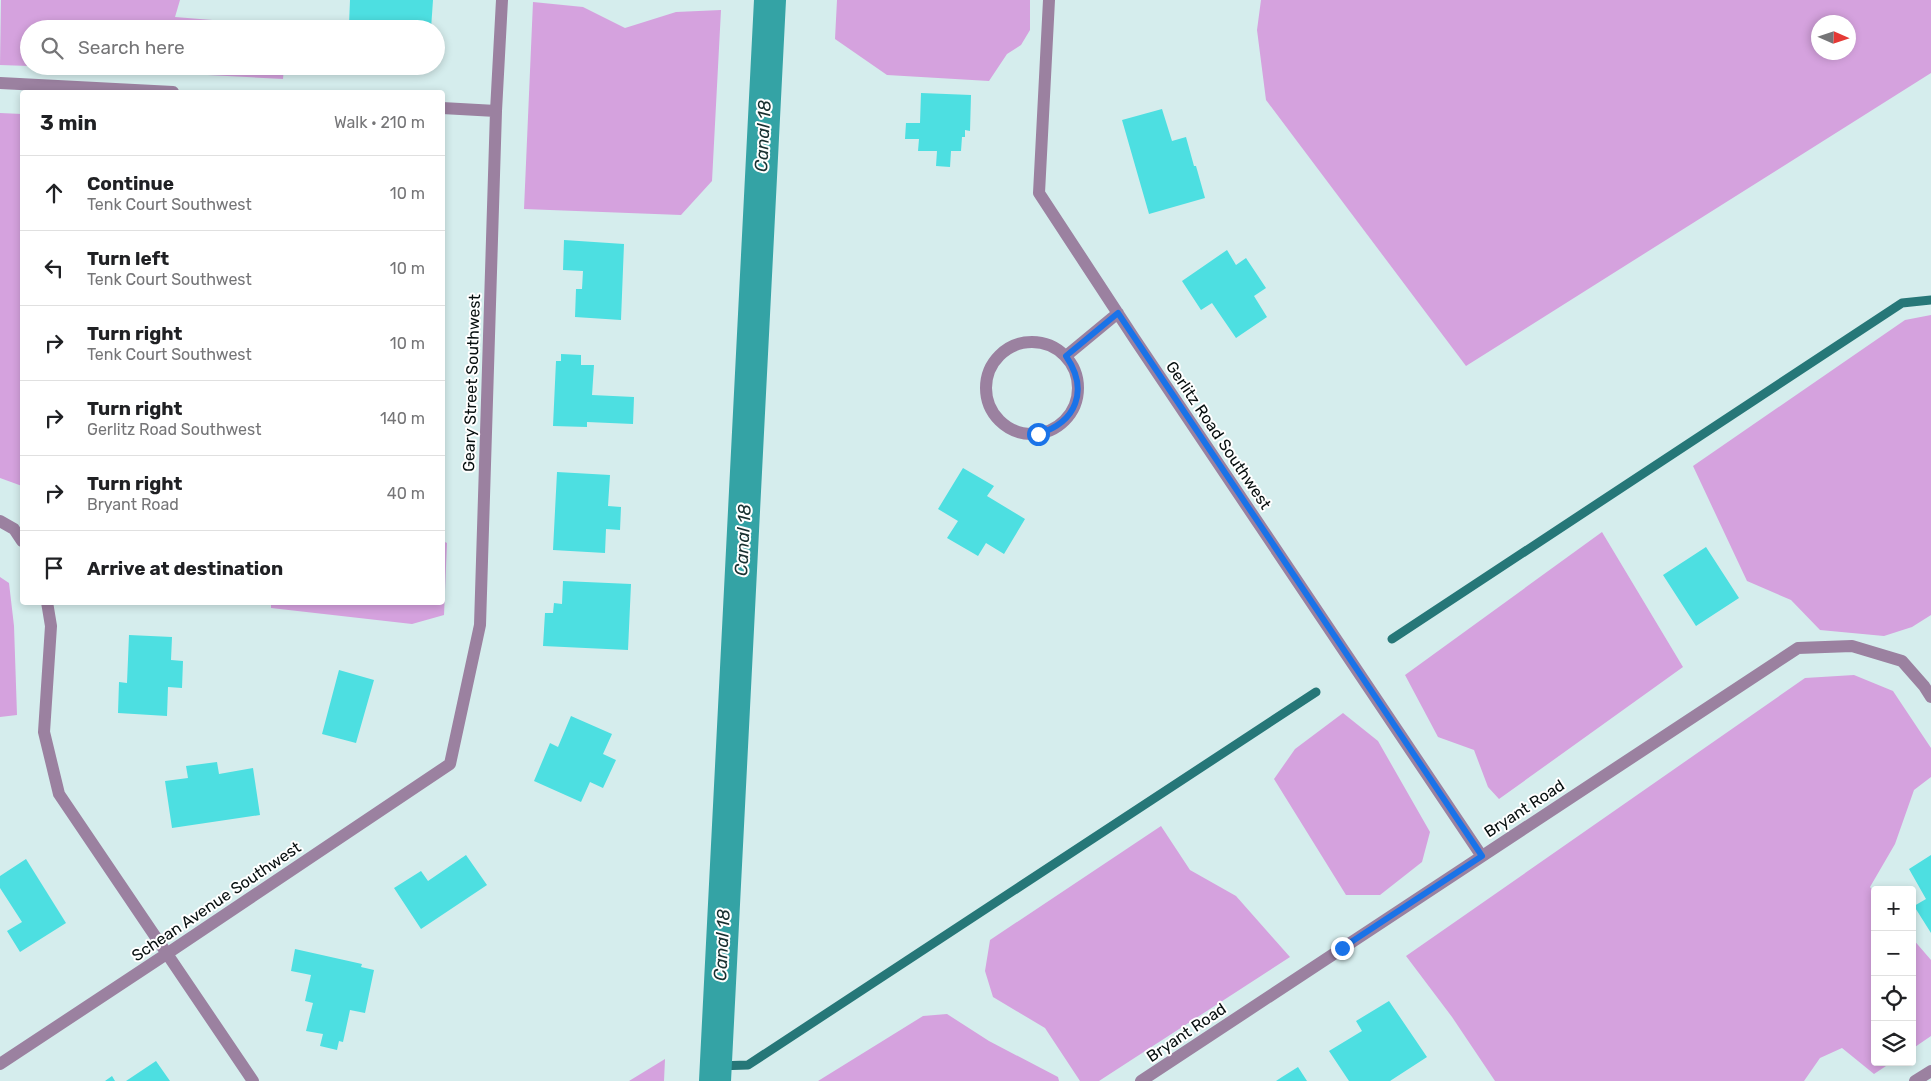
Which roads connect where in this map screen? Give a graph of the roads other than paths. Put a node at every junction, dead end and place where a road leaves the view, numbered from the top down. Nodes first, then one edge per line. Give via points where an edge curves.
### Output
1 (502, 0) edge
2 (1049, 0) edge
3 (0, 83) edge
4 (135, 90) edge
5 (445, 108) edge
6 (496, 111) junction
7 (1118, 313) junction
8 (1066, 356) junction
9 (0, 521) edge
10 (20, 538) edge
11 (48, 605) edge
12 (1931, 697) edge
13 (450, 764) joint
14 (1482, 856) junction
15 (168, 954) junction
16 (0, 1064) edge
17 (1931, 1071) edge
18 (253, 1081) edge
19 (1141, 1081) edge
20 (1915, 1081) edge

1 - 6 street, Geary Street Southwest
2 - 7 street, Gerlitz Road Southwest via 1039,192
3 - 4 street
5 - 6 street
6 - 13 street, Geary Street Southwest via 480,625
7 - 8 street
7 - 14 street, Gerlitz Road Southwest
8 - 8 street via 1053,346 1038,341 1022,342 1007,348 988,373 989,405 998,418 1010,428 1038,434 1052,430 1064,421 1078,396 1074,368
9 - 10 street via 14,529
11 - 15 street via 51,626 44,732 59,794
12 - 14 street, Bryant Road via 1902,661 1852,646 1798,648
13 - 15 street, Schean Avenue Southwest
14 - 19 street, Bryant Road
15 - 16 street, Schean Avenue Southwest
15 - 18 street
17 - 20 street

